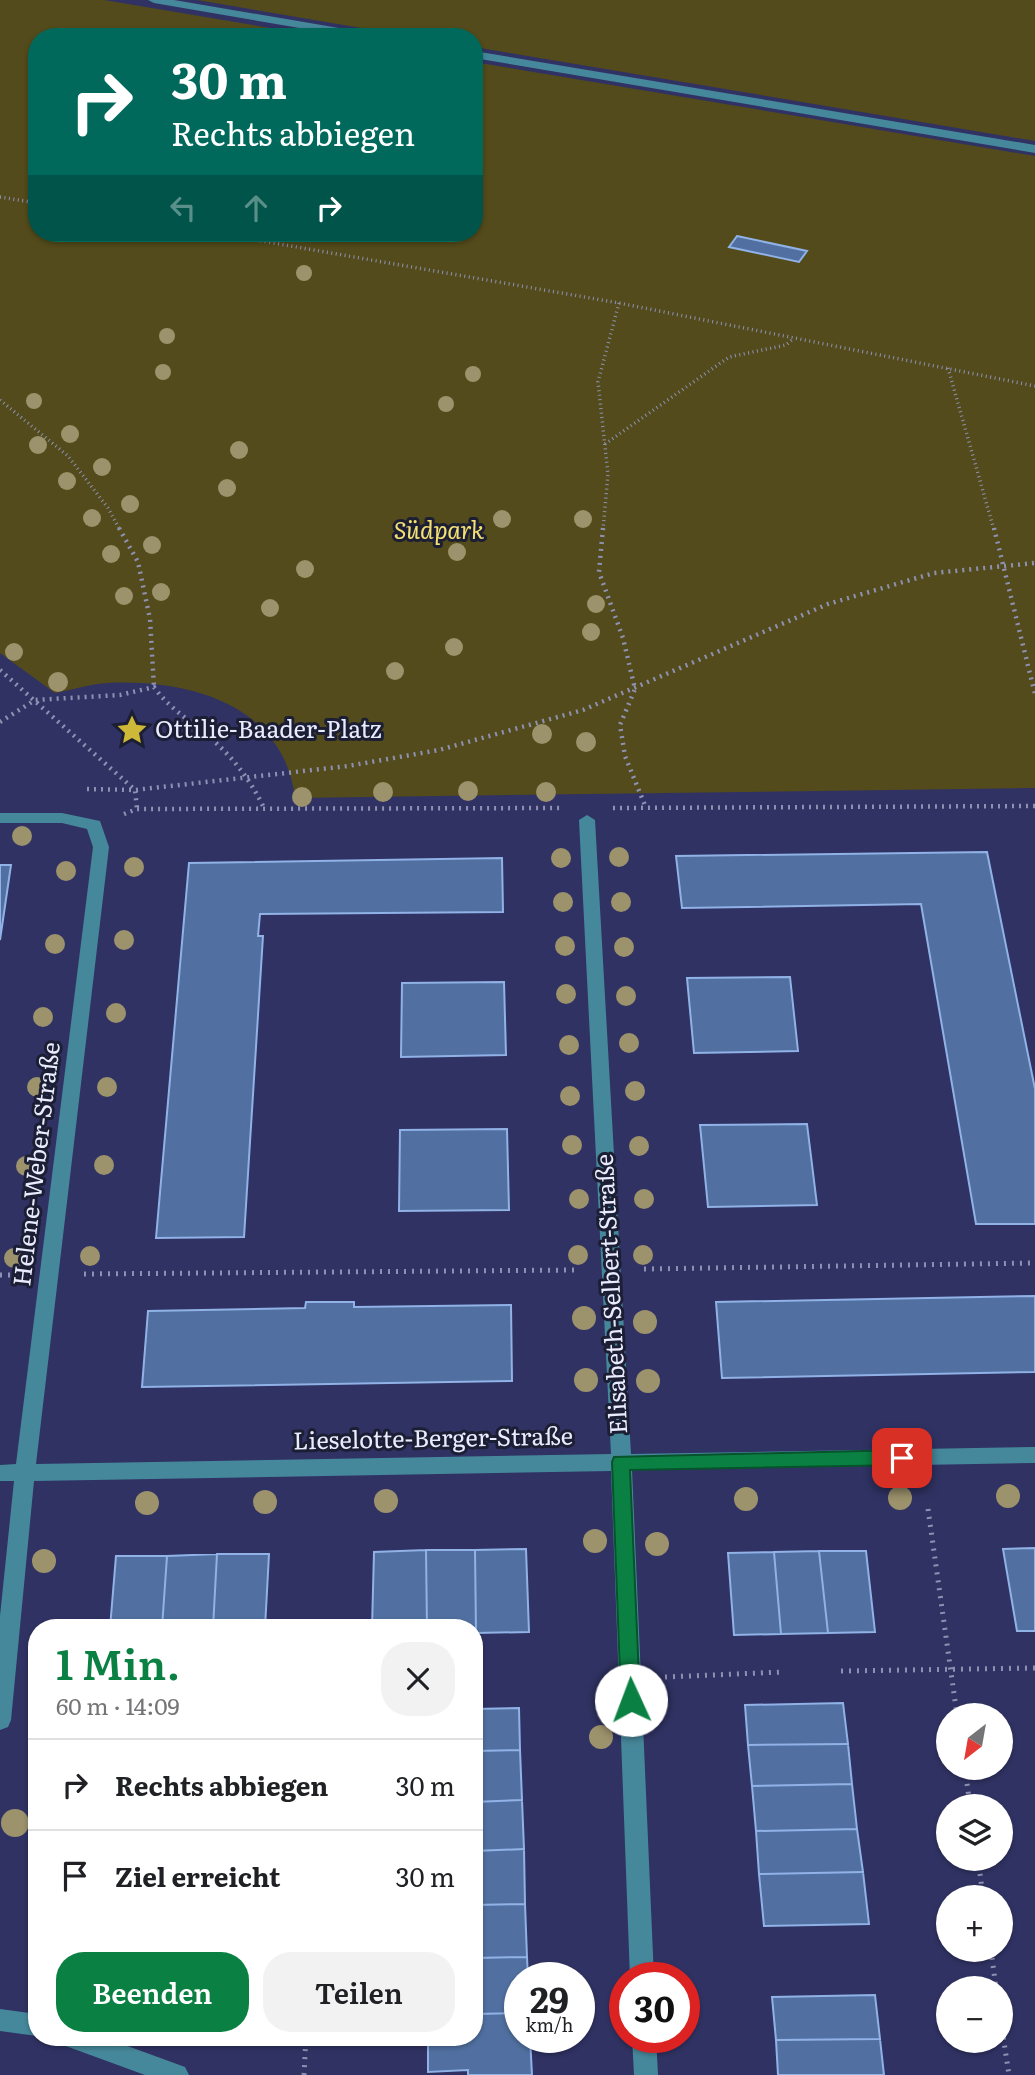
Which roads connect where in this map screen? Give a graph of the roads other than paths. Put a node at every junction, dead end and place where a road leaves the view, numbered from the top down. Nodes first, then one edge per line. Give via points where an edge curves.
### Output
1 (154, 0) edge
2 (320, 28) edge
3 (483, 56) edge
4 (1035, 149) edge
5 (0, 818) edge
6 (587, 820) dead end
7 (1035, 1455) edge
8 (621, 1462) junction
9 (25, 1472) junction
10 (0, 1473) edge
11 (0, 1720) edge
12 (641, 1962) edge
13 (0, 2020) edge
14 (28, 2024) edge
15 (96, 2046) edge
16 (645, 2053) edge
17 (177, 2075) edge
18 (646, 2075) edge

1 - 2 street
3 - 4 street
5 - 9 street, Helene-Weber-Straße via 62,818 94,825 101,847
6 - 8 street, Elisabeth-Selbert-Straße
7 - 8 street, Lieselotte-Berger-Straße
8 - 9 street, Lieselotte-Berger-Straße
8 - 12 street, Elisabeth-Selbert-Straße
9 - 10 street, Lieselotte-Berger-Straße
9 - 11 street, Helene-Weber-Straße
13 - 14 street
15 - 17 street
16 - 18 street

